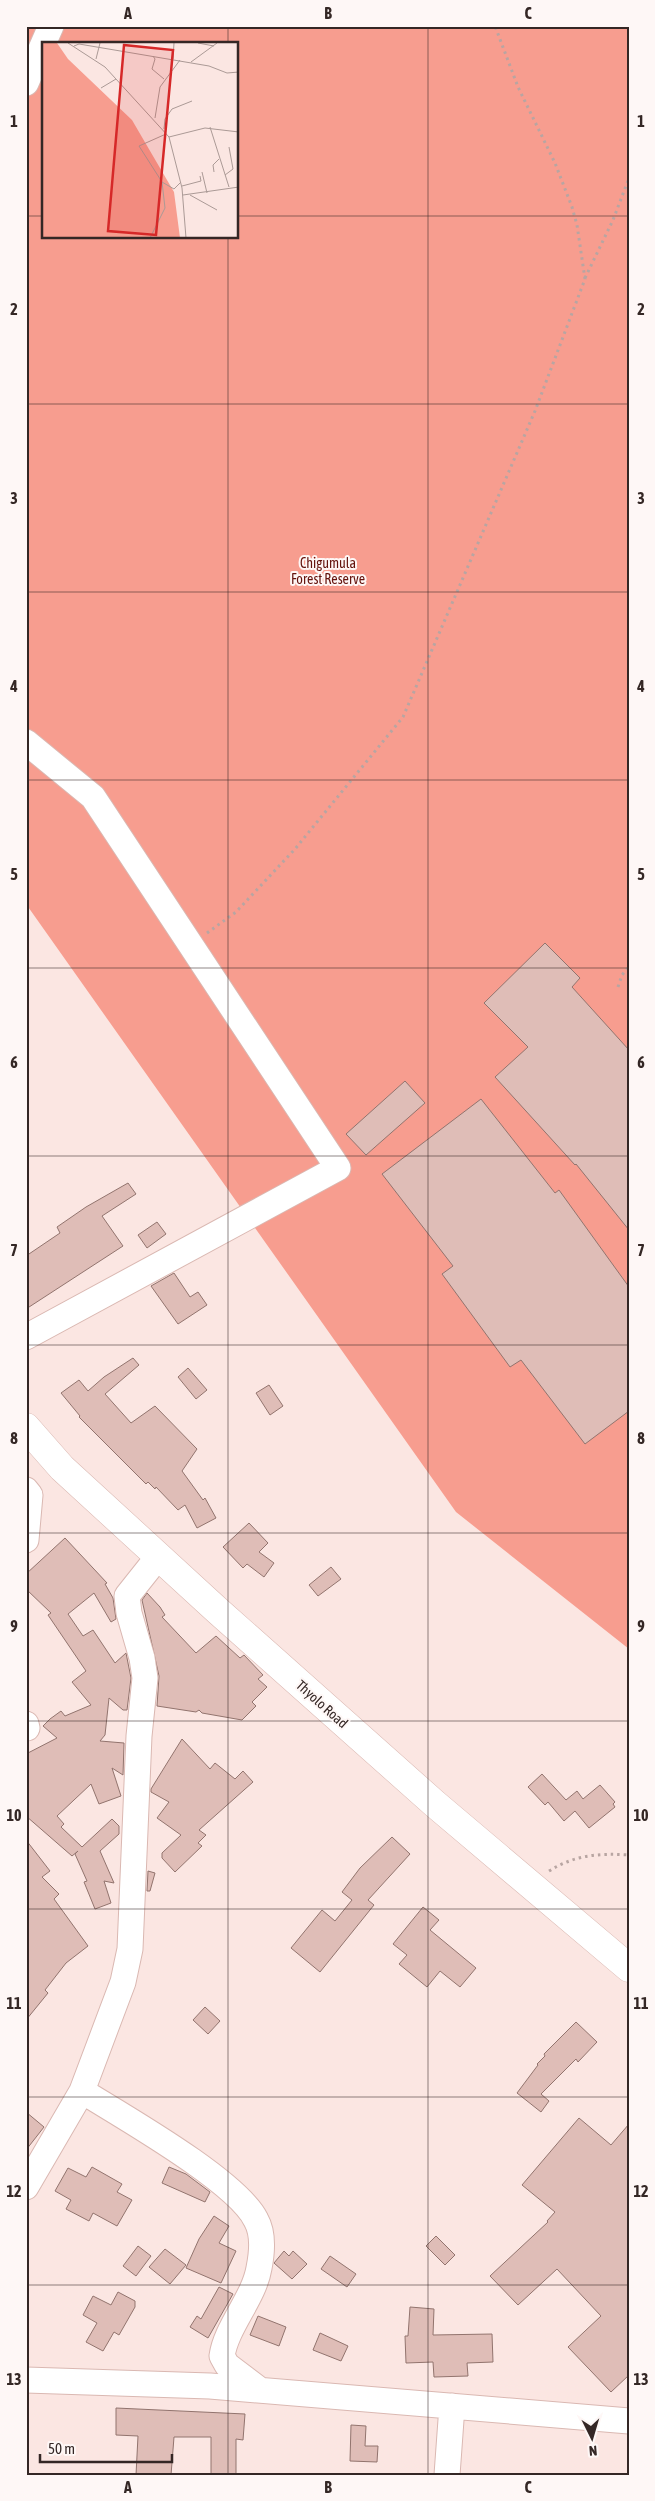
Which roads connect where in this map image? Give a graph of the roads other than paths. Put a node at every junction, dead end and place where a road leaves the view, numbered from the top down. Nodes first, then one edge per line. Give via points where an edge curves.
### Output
1 (51, 26) edge
2 (44, 42) edge
3 (42, 47) edge
4 (26, 83) edge
5 (26, 742) edge
6 (26, 1337) edge
7 (26, 1428) edge
8 (26, 1490) edge
9 (26, 1540) edge
10 (158, 1557) junction
11 (629, 1968) edge
12 (82, 2091) junction
13 (26, 2187) edge
14 (26, 2380) edge
15 (260, 2390) junction
16 (452, 2406) junction
17 (629, 2420) edge
18 (447, 2475) edge

1 - 2 street
3 - 4 street
5 - 6 street via 93,797 338,1168
7 - 10 highway, Thyolo Road via 62,1468
8 - 9 street via 30,1495
10 - 11 highway, Thyolo Road via 435,1804
10 - 12 street via 127,1596 145,1678 139,1736 130,1949 123,1982
12 - 13 street
12 - 15 street via 223,2184 256,2219 261,2239 258,2271 222,2356 227,2365
14 - 15 street
15 - 16 street
16 - 17 street
16 - 18 street

